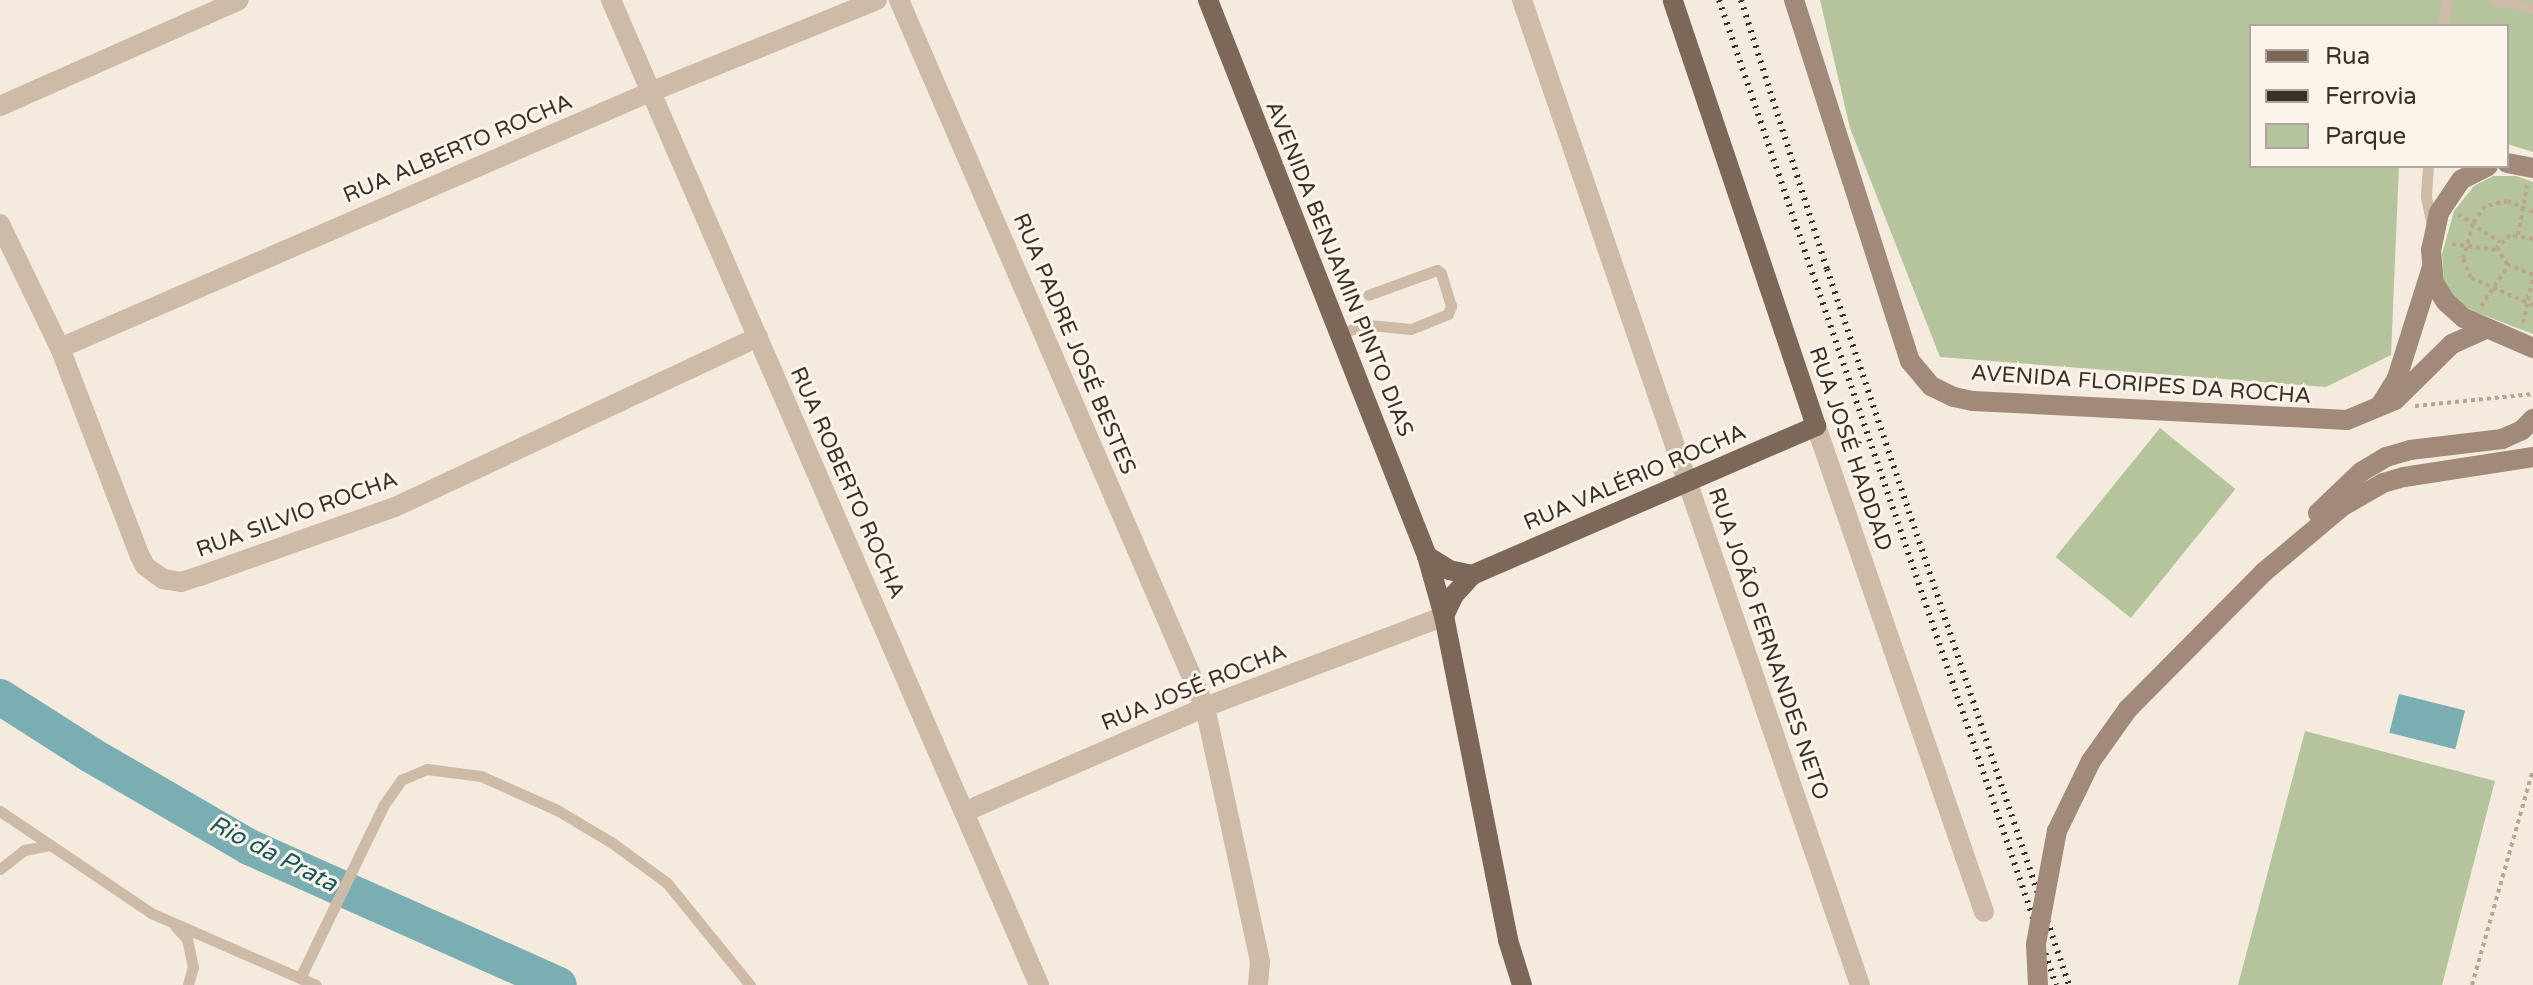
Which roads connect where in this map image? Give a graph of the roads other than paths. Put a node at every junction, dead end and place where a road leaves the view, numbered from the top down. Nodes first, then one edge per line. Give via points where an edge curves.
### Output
1 (239, 0) edge
2 (611, 0) edge
3 (877, 0) edge
4 (899, 0) edge
5 (1208, 0) edge
6 (1522, 0) edge
7 (1673, 0) edge
8 (1794, 0) edge
9 (2446, 0) edge
10 (2496, 0) edge
11 (2533, 8) edge
12 (2443, 24) edge
13 (648, 93) junction
14 (0, 106) edge
15 (2428, 168) edge
16 (2484, 168) edge
17 (0, 224) edge
18 (2433, 236) junction
19 (2431, 270) junction
20 (1368, 295) dead end
21 (2478, 325) junction
22 (1339, 333) junction
23 (758, 337) junction
24 (2519, 343) edge
25 (60, 348) junction
26 (2533, 364) edge
27 (2377, 410) junction
28 (2533, 419) edge
29 (1816, 426) junction
30 (2533, 457) edge
31 (1687, 482) junction
32 (2291, 547) junction
33 (1427, 556) junction
34 (1472, 575) junction
35 (1444, 616) junction
36 (1205, 707) junction
37 (0, 811) edge
38 (964, 812) junction
39 (50, 845) junction
40 (0, 869) edge
41 (1984, 912) dead end
42 (172, 922) junction
43 (300, 978) junction
44 (188, 985) edge
45 (316, 985) edge
46 (750, 985) edge
47 (1039, 985) edge
48 (1258, 985) edge
49 (1522, 985) edge
50 (1860, 985) edge
51 (2038, 985) edge

1 - 14 street
2 - 13 street, RUA ROBERTO ROCHA
3 - 13 street, RUA ALBERTO ROCHA
4 - 36 street, RUA PADRE JOSÉ BESTES
5 - 22 main road, AVENIDA BENJAMIN PINTO DIAS
6 - 31 street, RUA JOÃO FERNANDES NETO
7 - 29 main road, RUA JOSÉ HADDAD
8 - 27 main road, AVENIDA FLORIPES DA ROCHA via 1910,361 1931,386 1973,401 2291,419 2347,420
9 - 12 lane
10 - 11 lane
13 - 23 street, RUA ROBERTO ROCHA
13 - 25 street, RUA ALBERTO ROCHA
15 - 18 lane via 2426,197
16 - 18 main road via 2461,180 2444,204
17 - 25 street, RUA SILVIO ROCHA
18 - 19 main road
19 - 21 main road via 2440,295
19 - 27 main road via 2397,378
20 - 22 lane via 1437,270 1451,306 1448,314 1411,329 1368,325
21 - 24 main road
21 - 27 main road, AVENIDA FLORIPES DA ROCHA via 2407,391
22 - 33 main road, AVENIDA BENJAMIN PINTO DIAS
23 - 25 street, RUA SILVIO ROCHA via 395,507 181,582 163,579 145,566
23 - 38 street, RUA ROBERTO ROCHA
24 - 26 main road
28 - 32 main road via 2502,439 2410,450 2373,464 2346,484
29 - 31 main road, RUA VALÉRIO ROCHA
29 - 41 street, RUA JOSÉ HADDAD
30 - 32 main road via 2383,483
31 - 34 main road, RUA VALÉRIO ROCHA
31 - 50 street, RUA JOÃO FERNANDES NETO
32 - 51 main road, bridge via 2128,709 2091,761 2057,831 2036,944
33 - 34 main road via 1449,570
33 - 35 main road, AVENIDA BENJAMIN PINTO DIAS
34 - 35 main road
35 - 36 street, RUA JOSÉ ROCHA
35 - 49 main road, AVENIDA BENJAMIN PINTO DIAS via 1508,940
36 - 38 street, RUA JOSÉ ROCHA
36 - 48 street via 1260,962
37 - 39 lane
38 - 47 street, RUA ROBERTO ROCHA
39 - 40 lane via 24,850
39 - 42 lane
42 - 43 lane
42 - 44 lane via 187,939 193,967
43 - 45 lane
43 - 46 lane via 383,806 401,780 427,769 481,776 557,810 611,842 667,883

